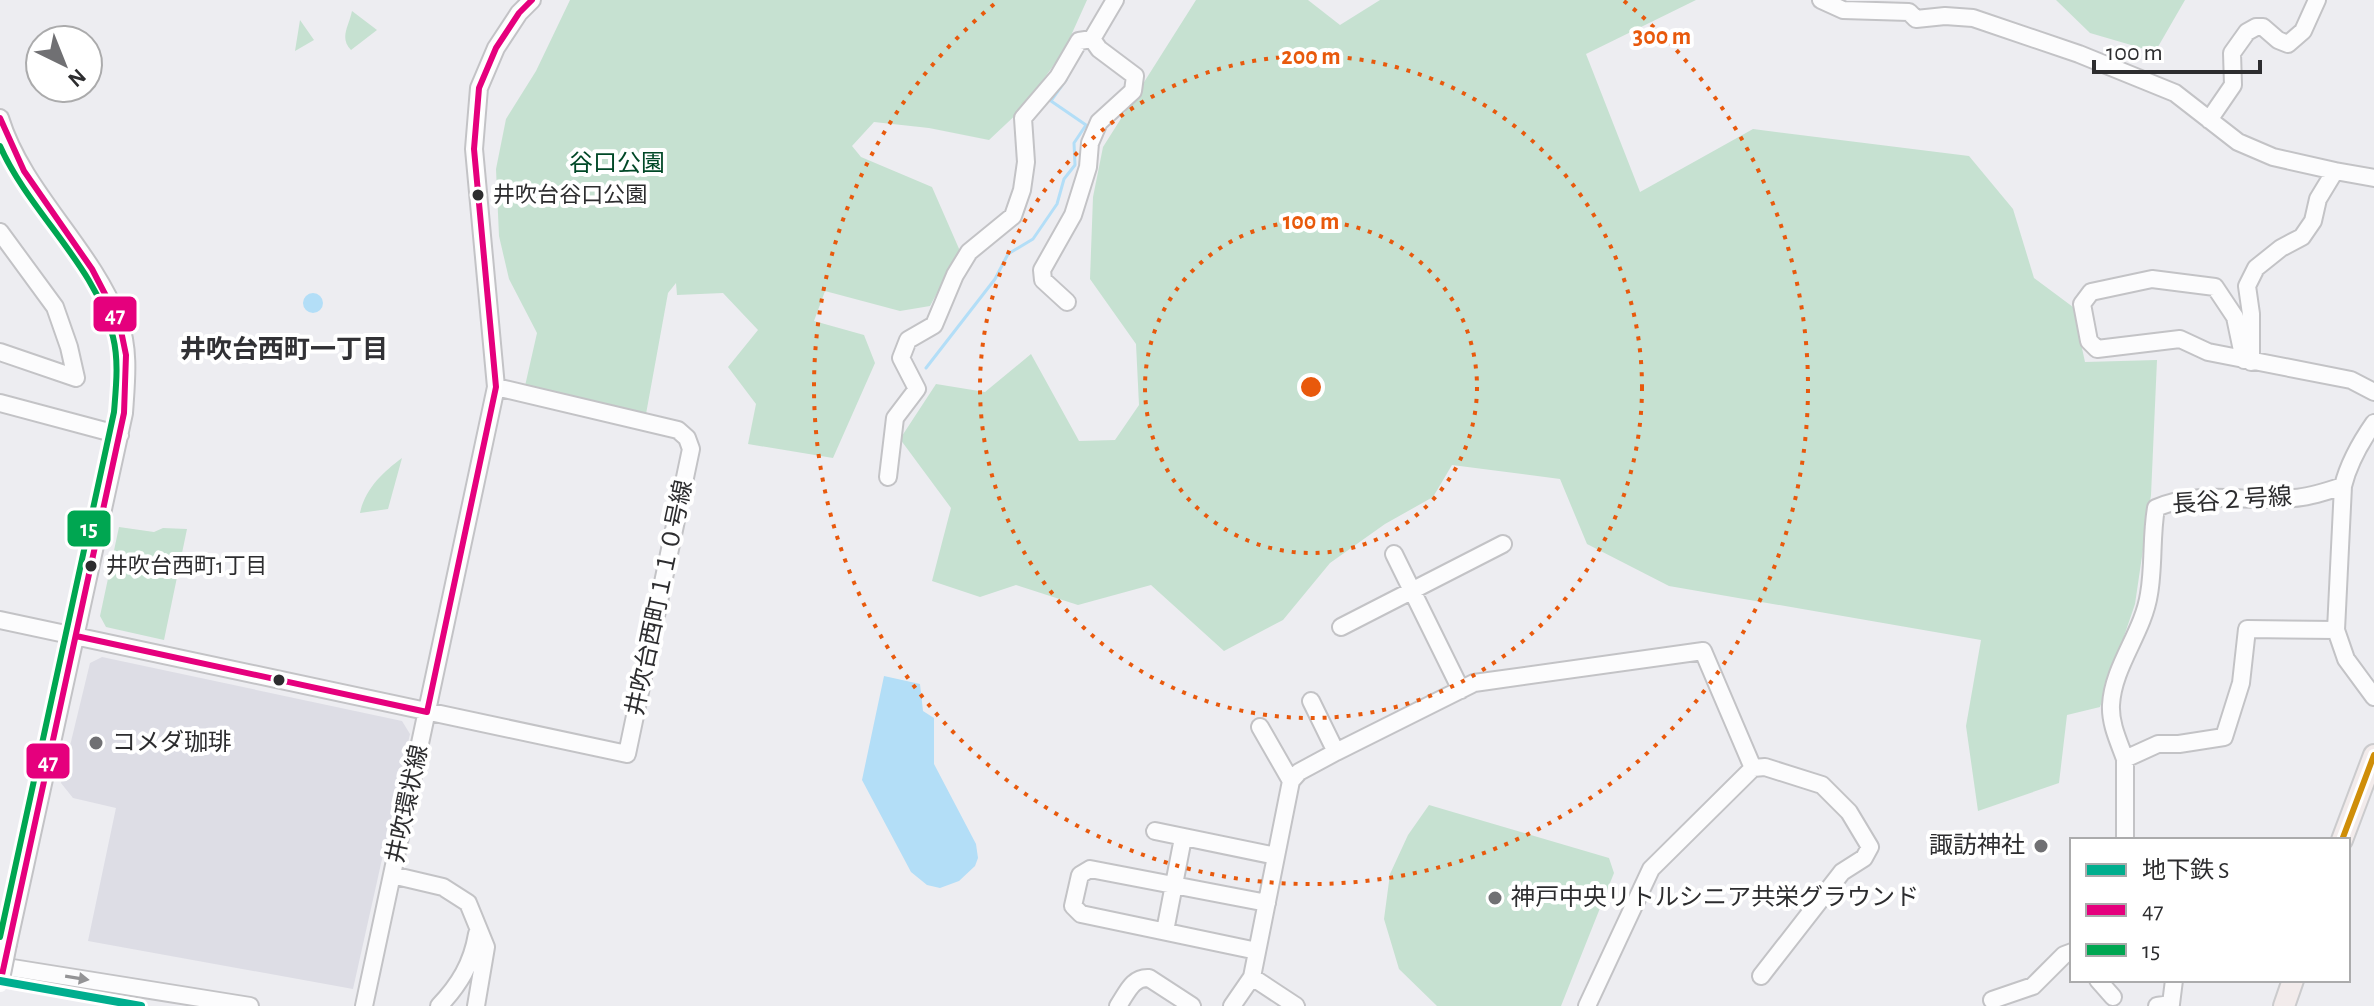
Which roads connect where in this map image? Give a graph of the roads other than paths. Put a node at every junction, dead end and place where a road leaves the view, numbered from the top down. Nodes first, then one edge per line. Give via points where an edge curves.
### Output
1 (532, 0) edge
2 (1115, 0) edge
3 (1821, 0) edge
4 (2317, 0) edge
5 (514, 7) edge
6 (1088, 39) junction
7 (0, 118) edge
8 (2209, 120) junction
9 (2335, 171) junction
10 (2374, 178) edge
11 (0, 232) edge
12 (14, 250) junction
13 (0, 262) edge
14 (1067, 302) dead end
15 (0, 352) edge
16 (2248, 361) junction
17 (496, 387) junction
18 (2374, 392) edge
19 (0, 403) edge
20 (2374, 423) edge
21 (120, 435) junction
22 (888, 477) dead end
23 (2343, 486) junction
24 (1503, 544) dead end
25 (1394, 554) dead end
26 (1413, 592) junction
27 (0, 620) edge
28 (1341, 627) dead end
29 (2336, 630) junction
30 (76, 636) junction
31 (1461, 690) junction
32 (2374, 697) edge
33 (1311, 701) dead end
34 (427, 712) junction
35 (1260, 727) dead end
36 (1336, 752) junction
37 (2374, 755) edge
38 (2125, 759) junction
39 (1753, 768) junction
40 (1291, 781) junction
41 (1155, 831) dead end
42 (1183, 838) junction
43 (2125, 838) edge
44 (2343, 838) edge
45 (1276, 856) junction
46 (392, 875) junction
47 (1175, 883) junction
48 (1267, 903) junction
49 (478, 925) junction
50 (1165, 931) junction
51 (1257, 951) junction
52 (2070, 953) edge
53 (0, 966) edge
54 (1761, 976) dead end
55 (1252, 977) junction
56 (2100, 982) edge
57 (2174, 982) edge
58 (2292, 982) edge
59 (0, 984) edge
60 (2113, 997) dead end
61 (365, 999) edge
62 (1992, 1000) dead end
63 (1181, 1003) edge
64 (250, 1006) edge
65 (439, 1006) edge
66 (476, 1006) edge
67 (1118, 1006) edge
68 (1232, 1006) edge
69 (1296, 1006) edge
70 (1587, 1006) edge
71 (2157, 1006) edge
72 (2284, 1006) edge

1 - 5 street, 井吹環状線
2 - 6 street
3 - 8 street via 1843,10 1909,12 1916,19 1973,18 2175,93
4 - 8 street via 2303,31 2288,44 2263,27 2247,32 2232,53 2233,85
5 - 17 street, 井吹環状線 via 479,88 474,149
6 - 14 street via 1135,76 1133,91 1099,122 1073,215 1042,270 1043,280
6 - 22 street via 1079,41 1058,77 1023,118 1026,162 1013,216 969,252 934,325 908,340 901,358 917,389 895,418
7 - 21 street via 18,159 119,321 127,370
8 - 9 street via 2238,142 2273,157
9 - 10 street
9 - 16 street via 2302,237 2256,268 2247,286 2252,328
11 - 12 street
12 - 13 street
12 - 15 street via 55,307 76,378
16 - 16 street via 2235,317 2215,287 2152,279 2091,292 2082,304 2089,341 2097,349 2180,339
16 - 18 street via 2351,380
17 - 34 street, 井吹環状線
17 - 34 street, 井吹台西町１１０号線 via 678,430 691,449 677,520 627,754
19 - 21 street
20 - 23 street
21 - 30 street
23 - 29 street
23 - 38 street, 長谷２号線 via 2292,499 2224,497 2173,501 2156,508 2150,592 2111,706
24 - 26 street
25 - 26 street
26 - 28 street
26 - 31 street
27 - 30 street
29 - 32 street via 2346,659
29 - 38 street via 2247,629 2241,683 2224,737 2158,744
30 - 34 street
30 - 59 street, bridge
31 - 36 street
31 - 39 street via 1474,683 1703,651
33 - 36 street
34 - 46 street, 井吹環状線
35 - 40 street
36 - 40 street
37 - 44 main road
38 - 43 street
39 - 54 street via 1822,785 1849,812 1870,847 1864,858 1842,872
39 - 70 street via 1651,869
40 - 45 street
41 - 42 street
42 - 45 street
42 - 47 street
45 - 48 street
46 - 49 street via 443,887 468,903
46 - 61 street, 井吹環状線
47 - 48 street
47 - 50 street
47 - 50 street via 1090,869 1080,875 1073,906 1081,914
48 - 51 street
49 - 65 street via 465,974
49 - 66 street via 486,947
50 - 51 street
51 - 55 street
52 - 62 street via 2033,986
53 -> 64 street
55 - 68 street
55 - 69 street
56 - 60 street
57 - 71 street via 2171,1004
58 - 72 main road
63 - 67 street via 1142,978 1134,981

